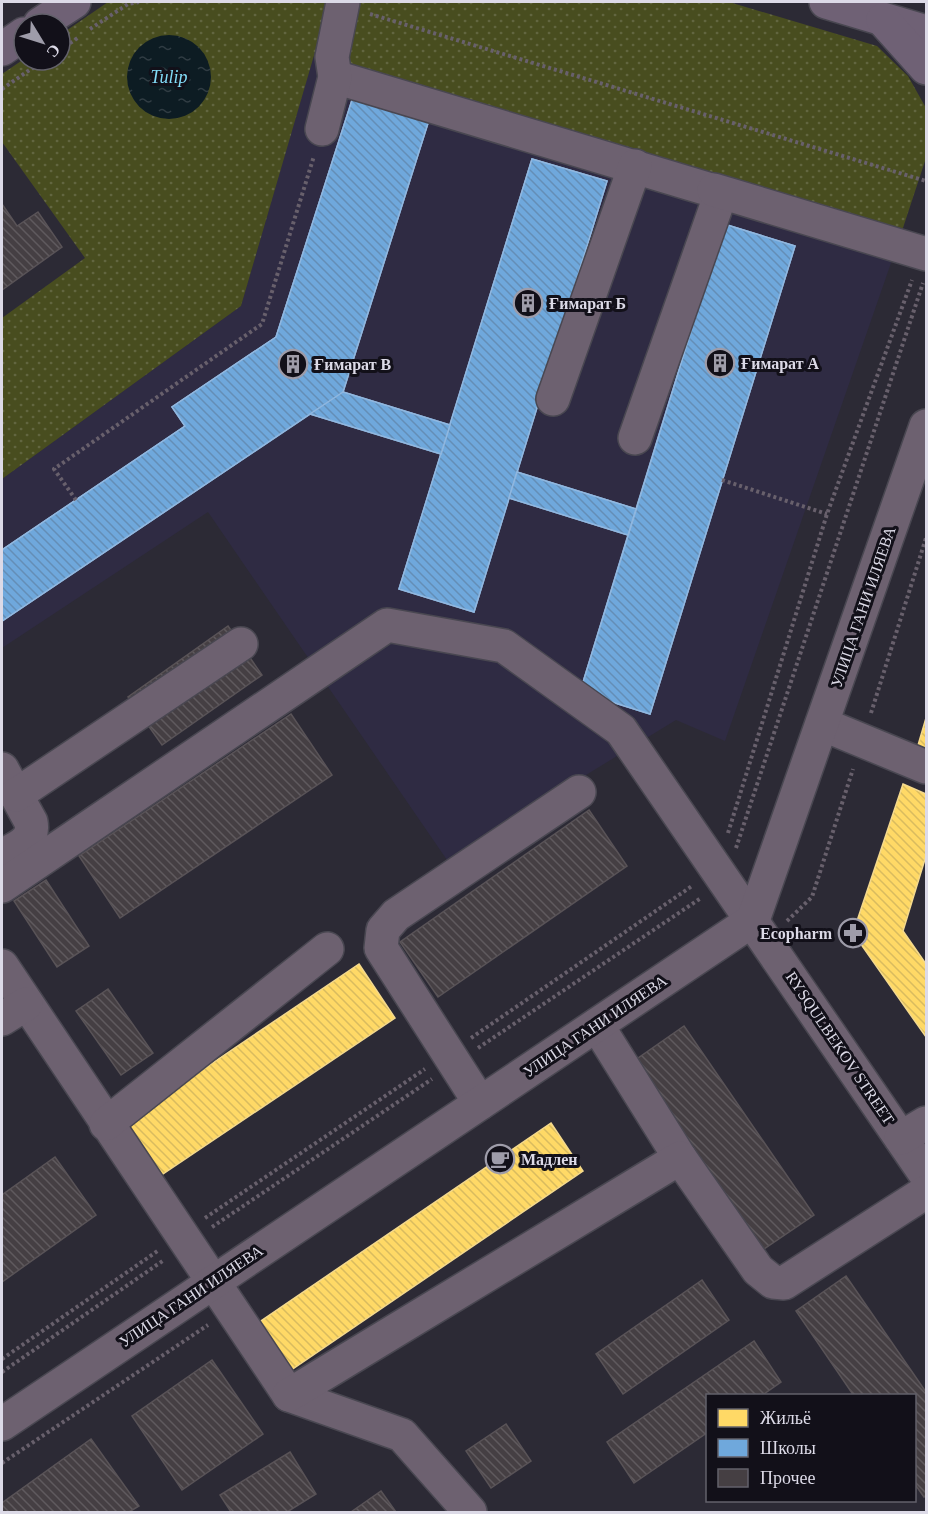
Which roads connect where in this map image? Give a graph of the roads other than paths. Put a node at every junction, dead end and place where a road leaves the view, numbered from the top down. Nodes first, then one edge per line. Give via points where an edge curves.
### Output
1 (74, 2) edge
2 (826, 2) edge
3 (342, 4) edge
4 (59, 12) edge
5 (882, 19) junction
6 (927, 32) edge
7 (927, 68) edge
8 (335, 77) junction
9 (322, 129) road end
10 (635, 166) junction
11 (714, 190) junction
12 (925, 260) edge
13 (553, 399) dead end
14 (927, 426) edge
15 (635, 438) dead end
16 (913, 473) edge
17 (241, 644) dead end
18 (822, 724) junction
19 (927, 767) edge
20 (9, 782) edge
21 (579, 792) dead end
22 (2, 856) edge
23 (2, 886) edge
24 (753, 920) junction
25 (327, 948) dead end
26 (2, 966) edge
27 (14, 1011) edge
28 (597, 1025) junction
29 (480, 1103) junction
30 (106, 1124) junction
31 (914, 1131) edge
32 (680, 1158) junction
33 (927, 1175) edge
34 (927, 1192) edge
35 (211, 1281) junction
36 (289, 1395) junction
37 (2, 1424) edge
38 (470, 1512) edge

1 - 4 main road
2 - 5 main road
3 - 8 street via 332,57
5 - 6 main road
5 - 7 main road
8 - 9 street
8 - 10 street
10 - 11 street
10 - 13 street
11 - 12 street
11 - 15 street via 721,193
14 - 16 street, УЛИЦА ГАНИ ИЛЯЕВА
16 - 18 street, УЛИЦА ГАНИ ИЛЯЕВА
17 - 20 street
18 - 19 street
18 - 24 street, УЛИЦА ГАНИ ИЛЯЕВА
20 - 22 street via 33,832 29,840
21 - 29 street via 396,915 383,930 381,948
23 - 24 street, RYSQULBEKOV STREET via 387,625 504,646 621,729
24 - 28 street, УЛИЦА ГАНИ ИЛЯЕВА
24 - 31 street, RYSQULBEKOV STREET
25 - 30 street
26 - 27 street
27 - 30 street
28 - 29 street, УЛИЦА ГАНИ ИЛЯЕВА
28 - 32 street
29 - 35 street, УЛИЦА ГАНИ ИЛЯЕВА
30 - 35 street
31 - 33 street, RYSQULBEKOV STREET
32 - 34 street via 758,1270 773,1282 784,1283
32 - 36 street
35 - 36 street
35 - 37 street, УЛИЦА ГАНИ ИЛЯЕВА
36 - 38 street via 402,1435

